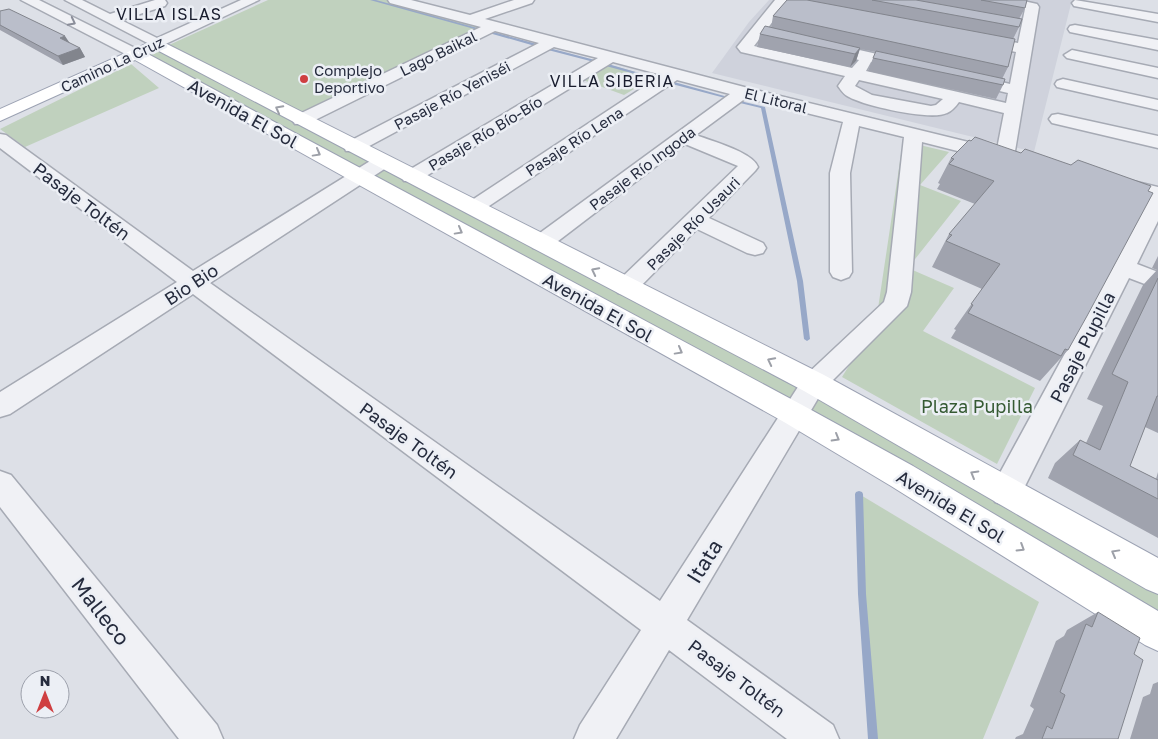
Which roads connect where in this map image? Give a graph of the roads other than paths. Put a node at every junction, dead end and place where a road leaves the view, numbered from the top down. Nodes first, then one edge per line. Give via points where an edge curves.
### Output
1 (106, 0) edge
2 (252, 0) edge
3 (395, 0) edge
4 (457, 0) edge
5 (527, 0) edge
6 (1000, 0) edge
7 (34, 1) edge
8 (160, 2) dead end
9 (79, 3) edge
10 (1079, 3) dead end
11 (426, 5) edge
12 (834, 12) edge
13 (1158, 18) edge
14 (110, 19) junction
15 (470, 20) junction
16 (494, 26) junction
17 (1075, 28) dead end
18 (756, 32) junction
19 (775, 36) edge
20 (966, 38) edge
21 (879, 40) edge
22 (551, 42) junction
23 (157, 44) junction
24 (812, 44) edge
25 (1158, 44) edge
26 (1024, 49) junction
27 (136, 54) junction
28 (1072, 55) dead end
29 (868, 57) junction
30 (609, 58) junction
31 (924, 69) edge
32 (857, 73) junction
33 (1158, 73) edge
34 (675, 74) junction
35 (951, 75) edge
36 (1063, 84) dead end
37 (1016, 90) junction
38 (743, 92) junction
39 (956, 96) junction
40 (1158, 105) edge
41 (1015, 110) junction
42 (0, 116) edge
43 (852, 119) junction
44 (1058, 119) dead end
45 (300, 120) junction
46 (913, 134) junction
47 (684, 136) junction
48 (0, 140) edge
49 (1158, 142) edge
50 (353, 147) junction
51 (1005, 157) junction
52 (382, 162) junction
53 (1024, 162) edge
54 (360, 177) junction
55 (411, 177) junction
56 (1091, 177) edge
57 (1158, 193) edge
58 (1158, 201) edge
59 (473, 208) junction
60 (696, 220) junction
61 (1152, 228) edge
62 (541, 243) junction
63 (755, 248) dead end
64 (1124, 267) junction
65 (841, 272) dead end
66 (1158, 281) edge
67 (192, 284) junction
68 (626, 286) junction
69 (814, 383) junction
70 (0, 406) edge
71 (794, 414) junction
72 (0, 484) edge
73 (1006, 492) junction
74 (1158, 577) edge
75 (664, 624) junction
76 (1158, 632) edge
77 (203, 739) edge
78 (594, 739) edge
79 (819, 739) edge

1 - 9 street
2 - 23 street, Camino La Cruz
3 - 11 street, El Litoral
4 - 11 street
5 - 15 street
6 - 26 street via 1032,7 1023,27
7 -> 27 street, Avenida El Sol
8 - 14 street
9 - 14 street, Avenida El Sol
10 - 13 street
11 - 15 street, El Litoral
12 - 18 street via 783,2
14 - 23 street, Avenida El Sol
15 - 16 street, El Litoral
16 - 22 street, El Litoral
16 - 45 street, Lago Baikal
17 - 25 street
18 - 19 street
18 - 32 street via 746,49
20 - 26 street
21 - 29 street
22 - 30 street, El Litoral
22 - 50 street, Pasaje Río Yeniséi
23 - 27 main road, Camino La Cruz
45 -> 23 main road, Avenida El Sol
24 - 29 street
26 - 37 street
27 - 42 main road, Camino La Cruz
27 -> 54 main road, Avenida El Sol
28 - 33 street
29 - 31 street
29 - 32 street
30 - 34 street, El Litoral
30 - 55 street, Pasaje Río Bío-Bío
32 - 39 street
32 - 39 street via 846,86 868,99 931,111 942,109
34 - 38 street, El Litoral
34 - 59 street, Pasaje Río Lena
35 - 37 street
36 - 40 street
37 - 41 street
38 - 43 street, El Litoral
38 - 47 street, Pasaje Río Ingoda
39 - 41 street
41 - 51 street
43 - 46 street, El Litoral
43 - 65 street via 840,172
44 - 49 street
45 - 50 main road, Avenida El Sol
46 - 51 street, El Litoral
46 - 69 street, Itata via 899,292 895,306
47 - 60 street, Pasaje Río Usauri via 741,159 748,167
47 - 62 street, Pasaje Río Ingoda
48 - 67 street, Pasaje Toltén
50 - 52 main road, Avenida El Sol
51 - 53 street, El Litoral
52 - 54 street, Bio Bio
52 - 55 main road, Avenida El Sol
54 - 67 street, Bio Bio
54 -> 71 main road, Avenida El Sol
55 - 59 main road, Avenida El Sol
56 - 57 street
58 - 61 street, Pasaje Pupilla
59 - 62 main road, Avenida El Sol
60 - 63 street
60 - 68 street, Pasaje Río Usauri
61 - 64 street, Pasaje Pupilla
68 -> 62 main road, Avenida El Sol
64 - 66 street
64 - 73 street, Pasaje Pupilla
67 - 70 street, Bio Bio
67 - 75 street, Pasaje Toltén
69 -> 68 main road, Avenida El Sol
69 - 71 street, Itata
73 -> 69 main road, Avenida El Sol
71 - 75 street, Itata
71 -> 76 main road, Avenida El Sol
72 - 77 street, Malleco
74 -> 73 main road, Avenida El Sol
75 - 78 street, Itata
75 - 79 street, Pasaje Toltén

